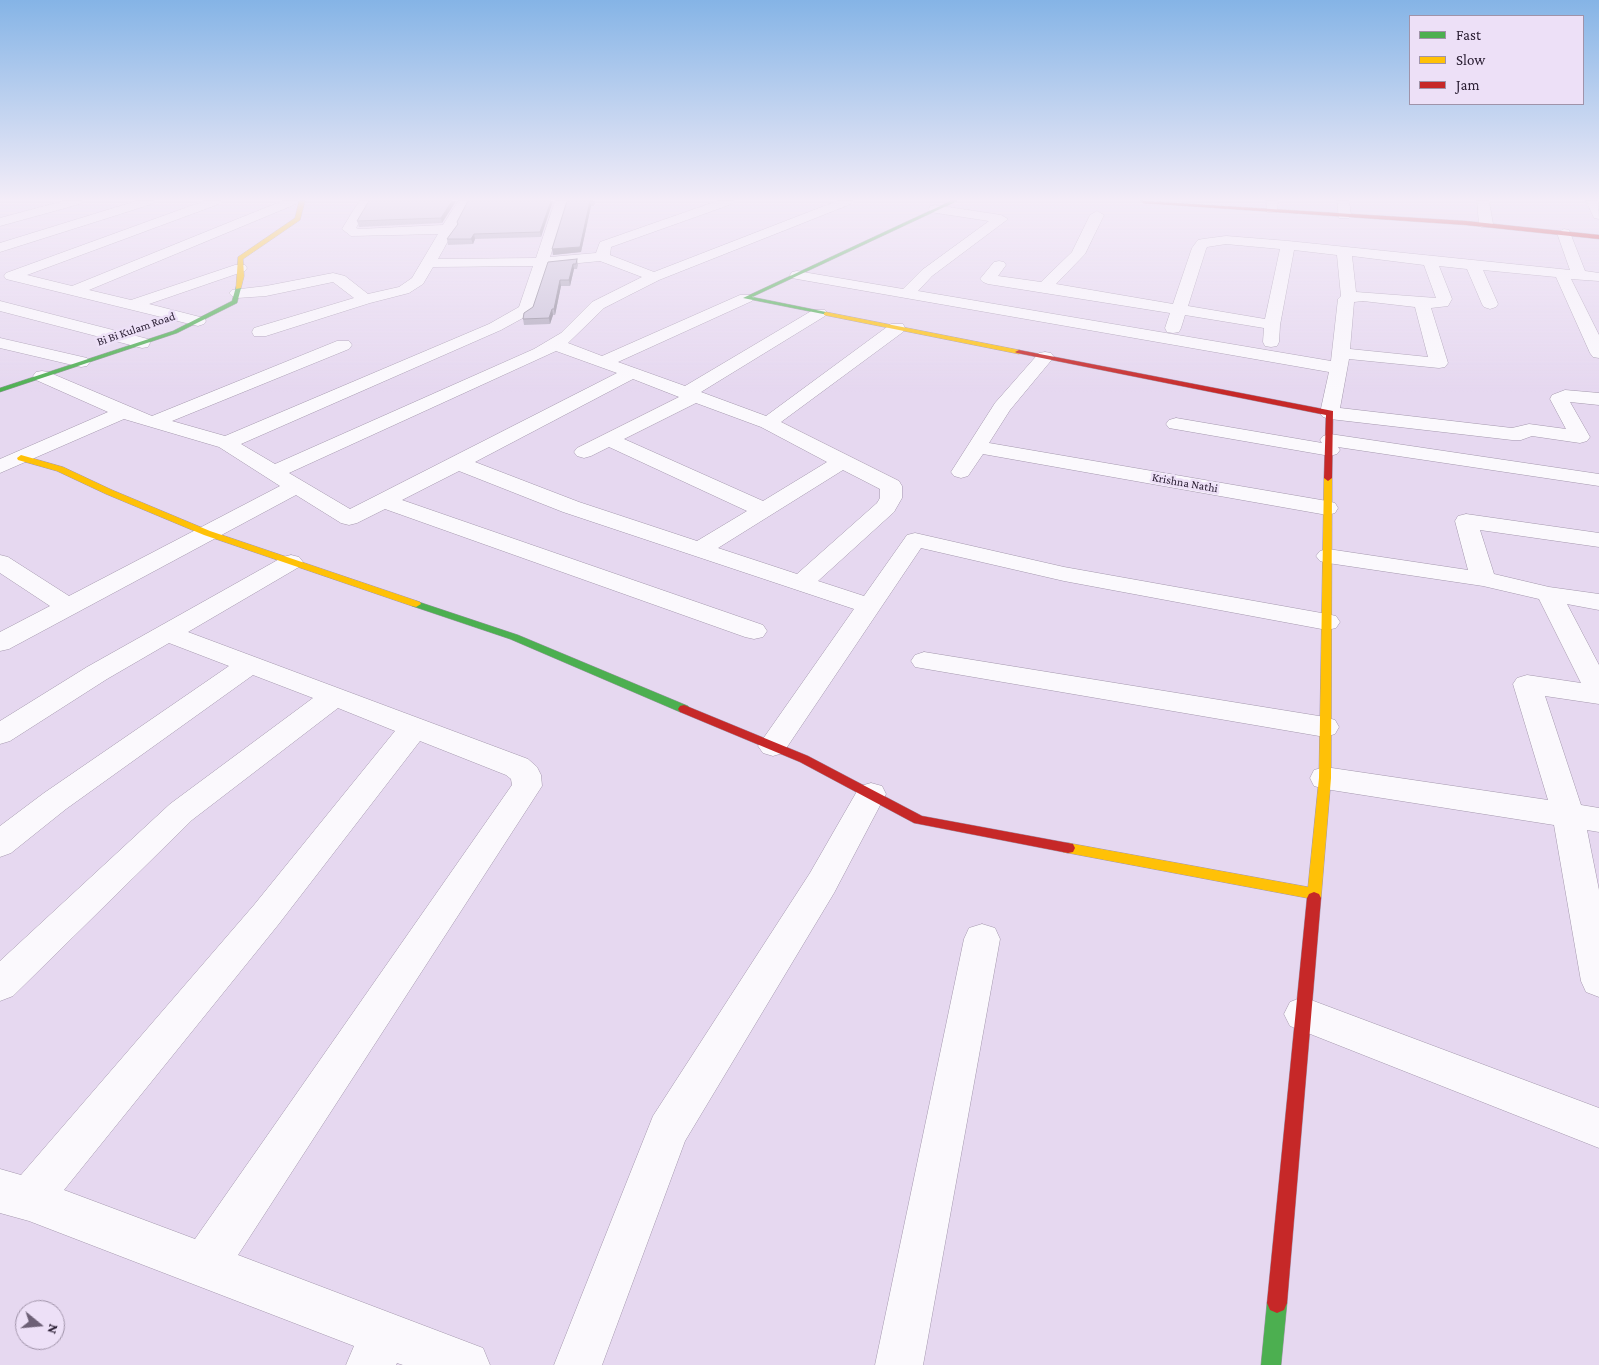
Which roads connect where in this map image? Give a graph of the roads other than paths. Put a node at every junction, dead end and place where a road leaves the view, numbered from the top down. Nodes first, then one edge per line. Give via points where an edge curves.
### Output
1 (42, 265) edge
2 (137, 265) edge
3 (240, 265) edge
4 (429, 265) edge
5 (539, 265) edge
6 (622, 265) edge
7 (685, 265) edge
8 (817, 265) edge
9 (938, 265) edge
10 (999, 265) dead end
11 (1067, 265) edge
12 (1194, 265) edge
13 (1284, 265) edge
14 (1345, 265) edge
15 (1431, 265) edge
16 (1470, 265) edge
17 (1473, 265) junction
18 (1575, 265) edge
19 (240, 268) junction
20 (1561, 273) junction
21 (797, 274) junction
22 (1579, 275) junction
23 (654, 277) junction
24 (1599, 277) edge
25 (6, 278) edge
26 (1045, 287) junction
27 (73, 291) junction
28 (237, 293) junction
29 (906, 294) junction
30 (746, 298) junction
31 (1349, 298) junction
32 (365, 299) junction
33 (1422, 303) junction
34 (1490, 304) dead end
35 (132, 305) junction
36 (0, 306) edge
37 (1179, 311) junction
38 (819, 313) junction
39 (198, 321) junction
40 (1272, 325) junction
41 (897, 328) junction
42 (260, 332) dead end
43 (1168, 339) junction
44 (142, 342) junction
45 (0, 343) edge
46 (554, 344) junction
47 (343, 346) dead end
48 (1599, 353) edge
49 (1270, 356) junction
50 (1045, 357) junction
51 (1340, 360) junction
52 (81, 362) junction
53 (603, 362) junction
54 (632, 373) junction
55 (42, 376) junction
56 (0, 390) edge
57 (691, 395) junction
58 (1599, 399) edge
59 (124, 412) junction
60 (1330, 413) junction
61 (153, 422) junction
62 (768, 423) junction
63 (1176, 424) dead end
64 (1589, 439) edge
65 (609, 440) junction
66 (226, 444) junction
67 (1330, 445) junction
68 (977, 447) junction
69 (584, 452) dead end
70 (21, 458) junction
71 (842, 462) junction
72 (458, 463) junction
73 (0, 467) edge
74 (274, 472) junction
75 (961, 472) dead end
76 (1599, 480) edge
77 (296, 486) junction
78 (384, 500) junction
79 (1327, 508) junction
80 (764, 510) junction
81 (207, 533) junction
82 (1599, 540) edge
83 (700, 549) junction
84 (1328, 556) junction
85 (0, 562) edge
86 (291, 562) junction
87 (1483, 579) junction
88 (802, 583) junction
89 (1549, 594) junction
90 (1599, 602) edge
91 (68, 606) junction
92 (870, 606) junction
93 (1327, 622) junction
94 (754, 631) dead end
95 (167, 632) junction
96 (0, 643) edge
97 (924, 661) dead end
98 (250, 664) junction
99 (1599, 693) edge
100 (335, 696) junction
101 (414, 728) junction
102 (1325, 728) junction
103 (0, 734) edge
104 (773, 746) junction
105 (1325, 778) junction
106 (871, 794) junction
107 (1584, 818) edge
108 (0, 844) edge
109 (1314, 894) junction
110 (982, 939) dead end
111 (1599, 981) edge
112 (0, 985) edge
113 (1303, 1014) junction
114 (1599, 1128) edge
115 (14, 1195) edge
116 (204, 1266) junction
117 (378, 1350) edge
118 (466, 1365) edge
119 (578, 1365) edge
120 (899, 1365) edge
121 (1271, 1365) edge

1 - 25 street
2 - 27 street
3 - 19 street
4 - 32 street via 413,286
5 - 66 street via 526,310 495,327
6 - 23 street
7 - 23 street
8 - 21 street
9 - 29 street
10 - 26 street via 988,278
11 - 26 street
12 - 37 street
13 - 40 street
14 - 31 street
15 - 33 street via 1444,299 1442,303
16 - 17 street
17 - 20 street
17 - 34 street
18 - 22 street
19 - 28 street
19 - 35 street
20 - 22 street
20 - 48 street
21 - 29 street
21 - 30 street
22 - 24 street
23 - 46 street via 598,305 567,336
25 - 27 street
26 - 37 street
27 - 35 street
28 - 32 street via 266,291 333,277
28 - 39 street, Bi Bi Kulam Road via 236,302
29 - 43 street
30 - 38 street
30 - 53 street
31 - 33 street via 1363,296
31 - 51 street via 1346,299
32 - 42 street
33 - 51 street via 1439,363
35 - 39 street
36 - 44 street
37 - 40 street
37 - 43 street
38 - 41 street
38 - 57 street
39 - 44 street, Bi Bi Kulam Road
40 - 49 street
41 - 50 street
41 - 62 street
43 - 49 street
44 - 52 street, Bi Bi Kulam Road
45 - 52 street
46 - 53 street
46 - 74 street
47 - 61 street
49 - 51 street
50 - 60 street
50 - 68 street via 1002,407
51 - 60 street
52 - 55 street, Bi Bi Kulam Road
53 - 54 street
54 - 57 street
54 - 72 street
55 - 56 street, Bi Bi Kulam Road
55 - 59 street
57 - 62 street
57 - 65 street
58 - 64 street via 1565,396 1559,399
59 - 61 street
59 - 70 street
60 - 64 street via 1512,434 1530,430
60 - 67 street
61 - 66 street
62 - 71 street
63 - 67 street
65 - 69 street
65 - 80 street
66 - 74 street
67 - 76 street
67 - 79 street
68 - 75 street
68 - 79 street, Krishna Nathi
70 - 73 street
70 - 81 street via 60,469
71 - 80 street
71 - 88 street via 891,486 891,498 886,508
72 - 78 street
72 - 83 street via 571,507
74 - 77 street
77 - 78 street via 350,518
77 - 81 street
78 - 94 street
79 - 84 street
80 - 83 street
81 - 86 street
81 - 91 street
82 - 87 street via 1466,521
83 - 88 street
84 - 87 street
84 - 93 street
85 - 91 street
86 - 95 street
86 - 104 street via 514,637
87 - 89 street
88 - 92 street
89 - 90 street
89 - 99 street
91 - 96 street
92 - 93 street via 915,540 1064,574
92 - 104 street
93 - 102 street
95 - 98 street
95 - 103 street
97 - 102 street
98 - 100 street
98 - 108 street via 55,801
99 - 107 street via 1527,684
100 - 101 street
100 - 112 street via 181,812
101 - 115 street via 266,915
101 - 116 street via 517,766 526,775 527,786
102 - 105 street
104 - 106 street
105 - 107 street
105 - 109 street
106 - 109 street via 919,820
106 - 119 street via 822,883 668,1130
107 - 111 street
109 - 113 street
110 - 120 street
113 - 114 street
113 - 121 street
115 - 116 street
116 - 117 street
117 - 118 street

